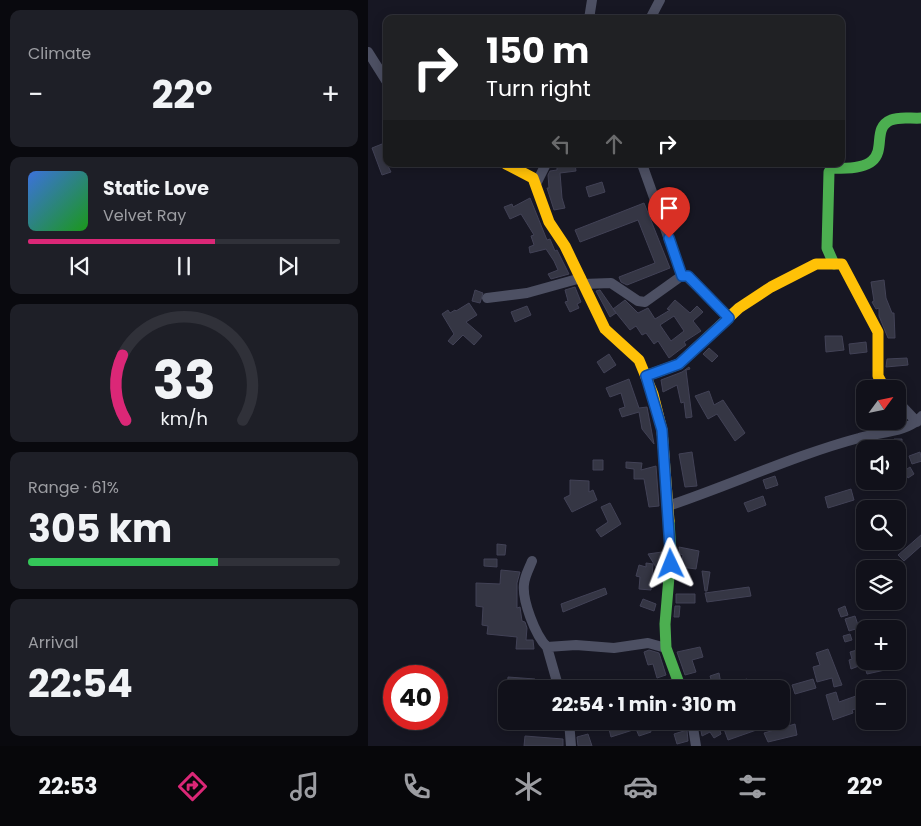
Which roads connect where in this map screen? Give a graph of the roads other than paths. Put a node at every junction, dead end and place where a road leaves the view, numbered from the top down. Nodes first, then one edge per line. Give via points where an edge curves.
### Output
1 (592, 0) edge
2 (660, 0) edge
3 (590, 15) edge
4 (652, 15) edge
5 (368, 52) edge
6 (383, 76) edge
7 (922, 118) edge
8 (512, 167) edge
9 (544, 167) edge
10 (643, 167) edge
11 (536, 184) junction
12 (834, 264) junction
13 (682, 276) junction
14 (582, 281) junction
15 (487, 298) dead end
16 (729, 318) junction
17 (646, 376) junction
18 (879, 380) edge
19 (906, 408) edge
20 (919, 419) edge
21 (668, 506) junction
22 (532, 561) dead end
23 (546, 647) junction
24 (666, 648) junction
25 (556, 680) edge
26 (678, 680) edge
27 (570, 730) edge
28 (693, 730) edge
29 (571, 746) edge
30 (696, 746) edge

1 - 3 street
2 - 4 street
5 - 6 street
7 - 12 street via 890,120 885,124 874,162 867,167 832,168 829,172 827,248
8 - 11 street via 529,175
9 - 11 street
10 - 13 street
11 - 14 street via 549,222 566,246
12 - 16 street via 816,264 803,270 748,302
12 - 18 street via 842,264 878,332 876,375
13 - 14 street via 645,302 638,301 611,283
13 - 16 street via 688,276
14 - 15 street
14 - 17 street via 605,329 639,360
16 - 17 street via 679,364
17 - 21 street via 662,430
19 - 20 street
20 - 21 street via 907,428 857,438
21 - 24 street via 671,553
22 - 23 street via 526,575 524,596 537,634
23 - 24 street via 614,648 648,644
23 - 25 street
24 - 26 street
27 - 29 street
28 - 30 street

